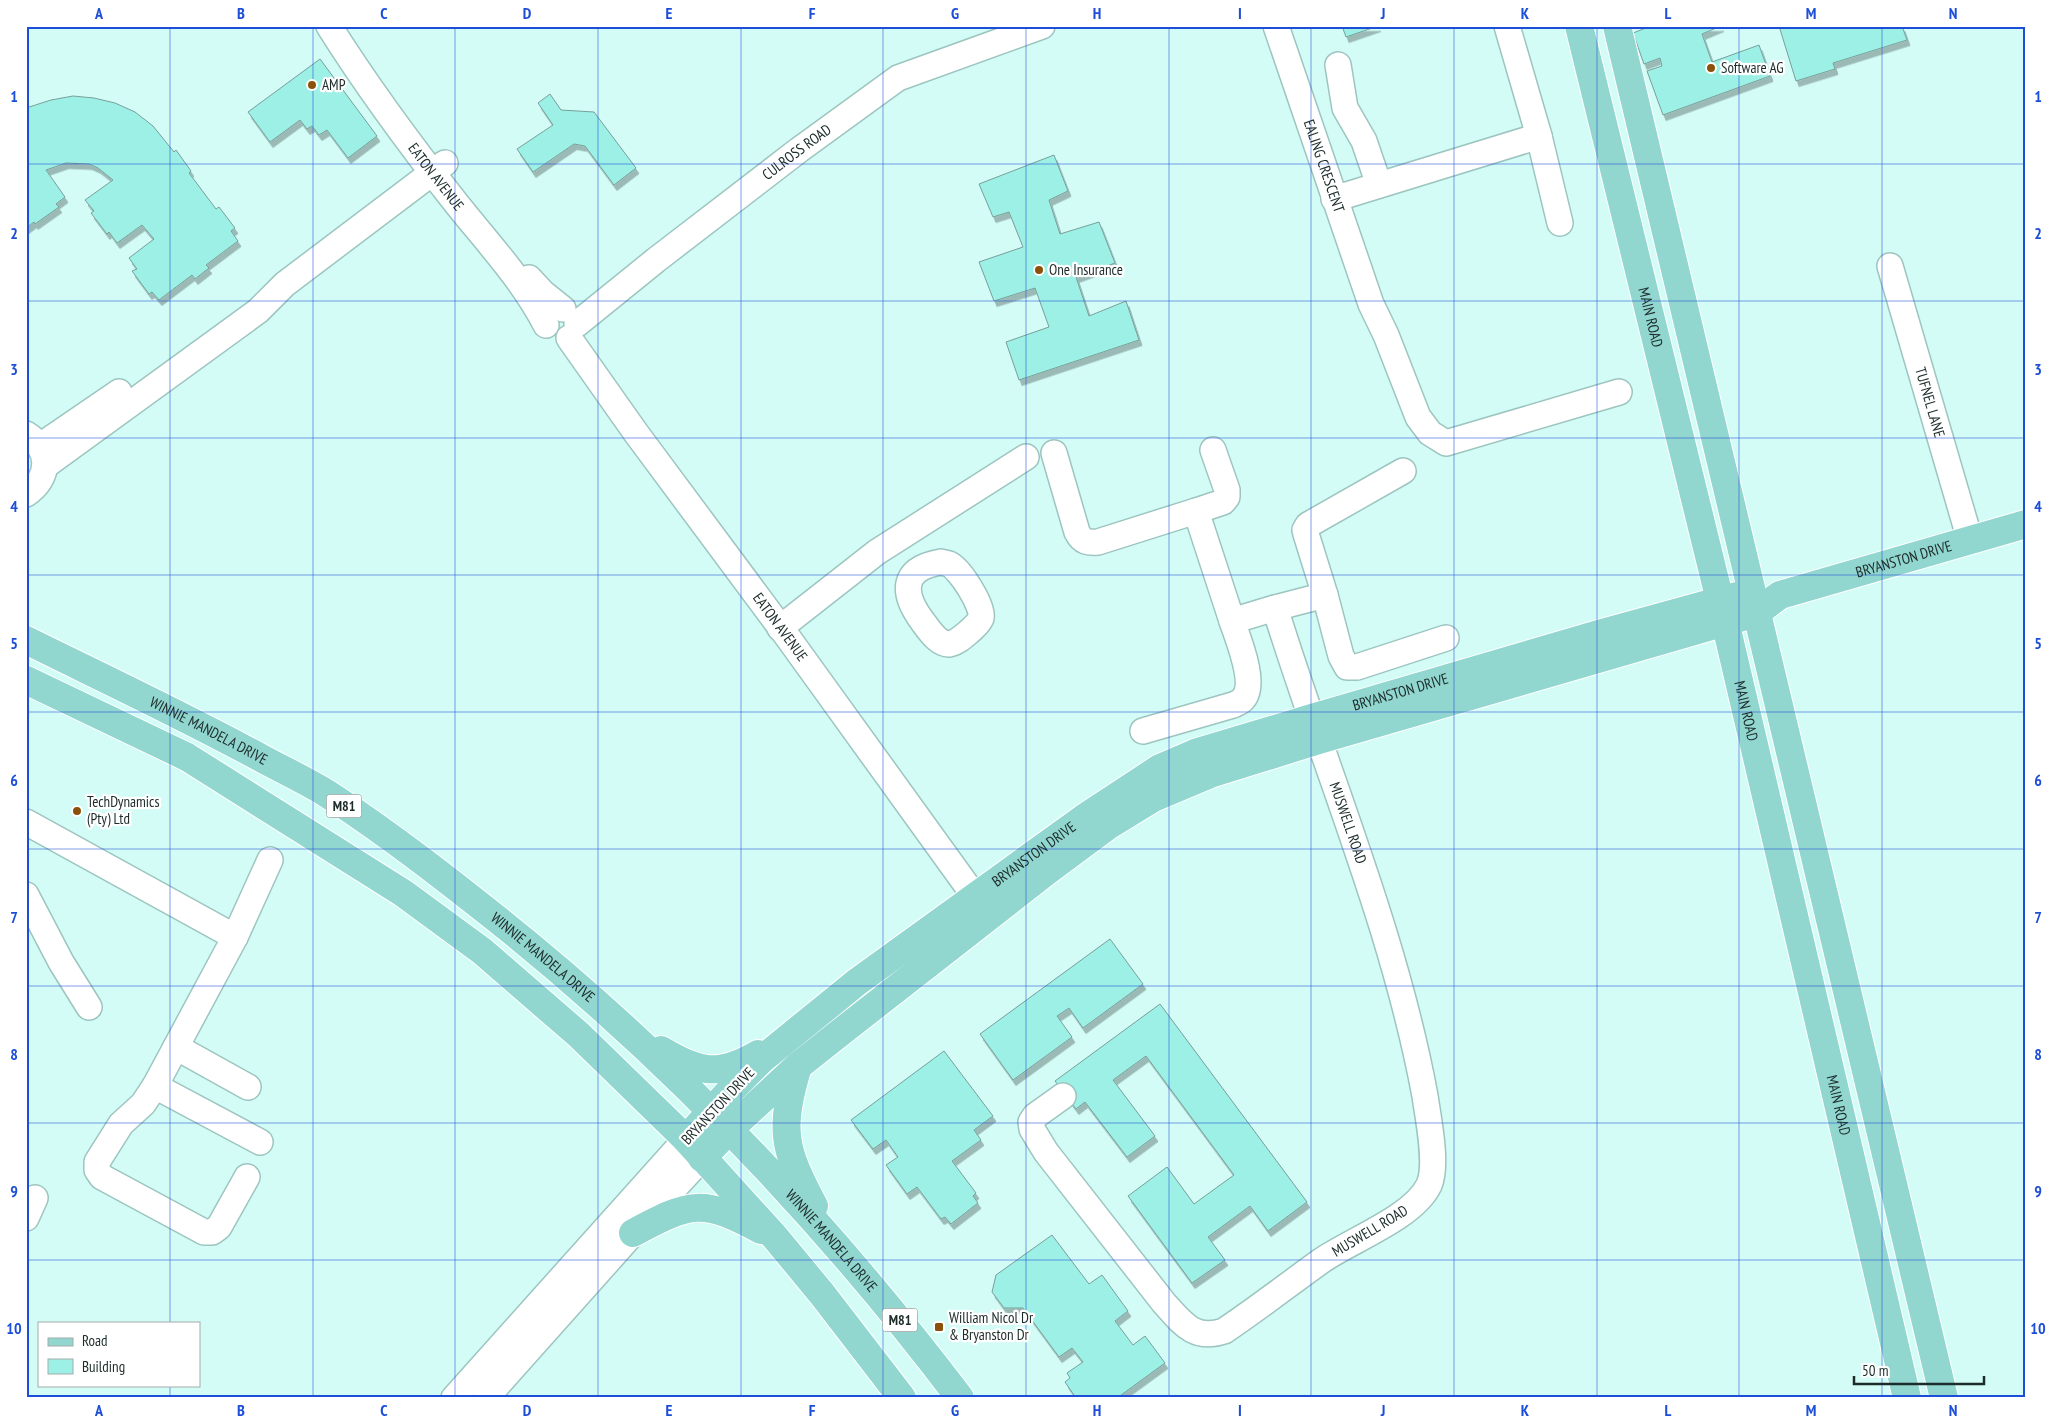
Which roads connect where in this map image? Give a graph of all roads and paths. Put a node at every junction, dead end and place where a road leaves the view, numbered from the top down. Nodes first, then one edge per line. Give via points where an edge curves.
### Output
1 (329, 26) edge
2 (344, 26) edge
3 (996, 26) edge
4 (1042, 26) edge
5 (1276, 26) edge
6 (1507, 26) edge
7 (1579, 26) edge
8 (1617, 26) edge
9 (1338, 65) dead end
10 (1539, 136) junction
11 (438, 168) junction
12 (1379, 185) junction
13 (1334, 200) junction
14 (1560, 223) dead end
15 (1890, 266) dead end
16 (564, 321) junction
17 (1618, 392) dead end
18 (37, 449) edge
19 (1213, 450) dead end
20 (1054, 453) dead end
21 (1026, 457) dead end
22 (1403, 471) dead end
23 (26, 494) edge
24 (1196, 512) junction
25 (2026, 524) edge
26 (904, 534) junction
27 (1738, 537) junction
28 (1970, 540) junction
29 (925, 566) dead end
30 (1829, 580) junction
31 (1325, 595) junction
32 (1753, 602) junction
33 (1275, 608) junction
34 (1723, 611) junction
35 (1232, 621) junction
36 (780, 628) junction
37 (1676, 636) junction
38 (1446, 638) dead end
39 (26, 640) edge
40 (1737, 670) junction
41 (26, 680) edge
42 (1316, 729) junction
43 (1143, 731) dead end
44 (26, 822) edge
45 (270, 860) dead end
46 (26, 894) edge
47 (982, 907) junction
48 (235, 937) junction
49 (89, 1007) dead end
50 (626, 1028) junction
51 (787, 1038) junction
52 (176, 1047) junction
53 (798, 1066) junction
54 (155, 1086) junction
55 (248, 1088) dead end
56 (1063, 1096) dead end
57 (721, 1119) junction
58 (260, 1142) dead end
59 (694, 1148) junction
60 (247, 1177) dead end
61 (633, 1232) junction
62 (774, 1236) junction
63 (836, 1244) junction
64 (476, 1387) edge
65 (454, 1398) edge
66 (486, 1398) edge
67 (902, 1398) edge
68 (960, 1398) edge
69 (1907, 1398) edge
70 (1944, 1398) edge

1 - 11 street, EATON AVENUE via 365,81
2 - 11 street, EATON AVENUE
3 - 16 street, CULROSS ROAD via 914,55 879,72 740,176
4 - 16 street, CULROSS ROAD via 898,78 656,260
5 - 13 street, EALING CRESCENT
6 - 10 street
7 - 34 main road, MAIN ROAD
8 - 27 main road
9 - 12 street via 1345,108 1364,141
10 - 12 street
10 - 14 street
11 - 16 street, EATON AVENUE
11 - 18 street via 285,284 251,302
12 - 13 street
13 - 17 street, EALING CRESCENT via 1371,304 1418,417 1430,433 1446,443
15 - 28 street, TUFNEL LANE
16 - 36 street, EATON AVENUE via 636,433
18 - 23 street via 42,478
19 - 24 street via 1228,497
20 - 24 street via 1078,532 1085,542 1098,542
21 - 26 street
22 - 31 street via 1306,527
24 - 35 street
25 - 28 main road, BRYANSTON DRIVE
26 - 29 street
26 - 36 street
27 - 30 main road via 1752,561 1769,578 1793,584
27 - 32 main road
28 - 30 main road, BRYANSTON DRIVE
30 - 32 main road, BRYANSTON DRIVE
31 - 33 street
31 - 38 street via 1341,656 1347,667 1357,667
32 - 34 main road, BRYANSTON DRIVE
32 - 70 main road
33 - 35 street
33 - 42 street, MUSWELL ROAD
34 - 37 main road, BRYANSTON DRIVE
34 - 40 main road, MAIN ROAD
34 - 42 main road, BRYANSTON DRIVE via 1590,636
35 - 43 street via 1248,680 1245,698 1233,705
36 - 47 street, EATON AVENUE
37 - 40 main road via 1700,642
37 - 42 main road, BRYANSTON DRIVE
39 - 50 main road, WINNIE MANDELA DRIVE / M81 via 221,736 324,792 416,855 492,914
40 - 69 main road, MAIN ROAD
41 - 59 main road via 187,757 403,893 482,951 579,1035
42 - 47 main road, BRYANSTON DRIVE via 1195,753 1160,768 1084,818
42 - 56 street, MUSWELL ROAD via 1373,897 1419,1064 1432,1153 1429,1184 1423,1194 1400,1215 1323,1259 1224,1331 1208,1335 1194,1332 1178,1319 1046,1152 1032,1129 1031,1122 1035,1116
44 - 48 street
45 - 48 street
46 - 49 street via 61,962
47 - 51 main road, BRYANSTON DRIVE via 857,982
47 - 53 main road, BRYANSTON DRIVE
48 - 52 street
50 - 51 main road via 665,1052 711,1071 733,1067
50 - 57 main road, WINNIE MANDELA DRIVE / M81
51 - 57 main road, BRYANSTON DRIVE via 761,1060
52 - 54 street
52 - 55 street
53 - 57 main road, BRYANSTON DRIVE
53 - 63 main road via 787,1112 787,1144 800,1179
54 - 58 street
54 - 60 street via 143,1104 120,1124 97,1162 97,1170 102,1177 204,1232 212,1232 219,1227
57 - 59 main road, BRYANSTON DRIVE
57 - 63 main road, WINNIE MANDELA DRIVE / M81
59 - 61 street, BRYANSTON DRIVE
59 - 62 main road
59 - 64 street, BRYANSTON DRIVE
61 - 62 main road via 666,1215 698,1207 736,1217
61 - 66 street, BRYANSTON DRIVE
62 - 67 main road
63 - 68 main road, WINNIE MANDELA DRIVE / M81
64 - 65 street, BRYANSTON DRIVE

